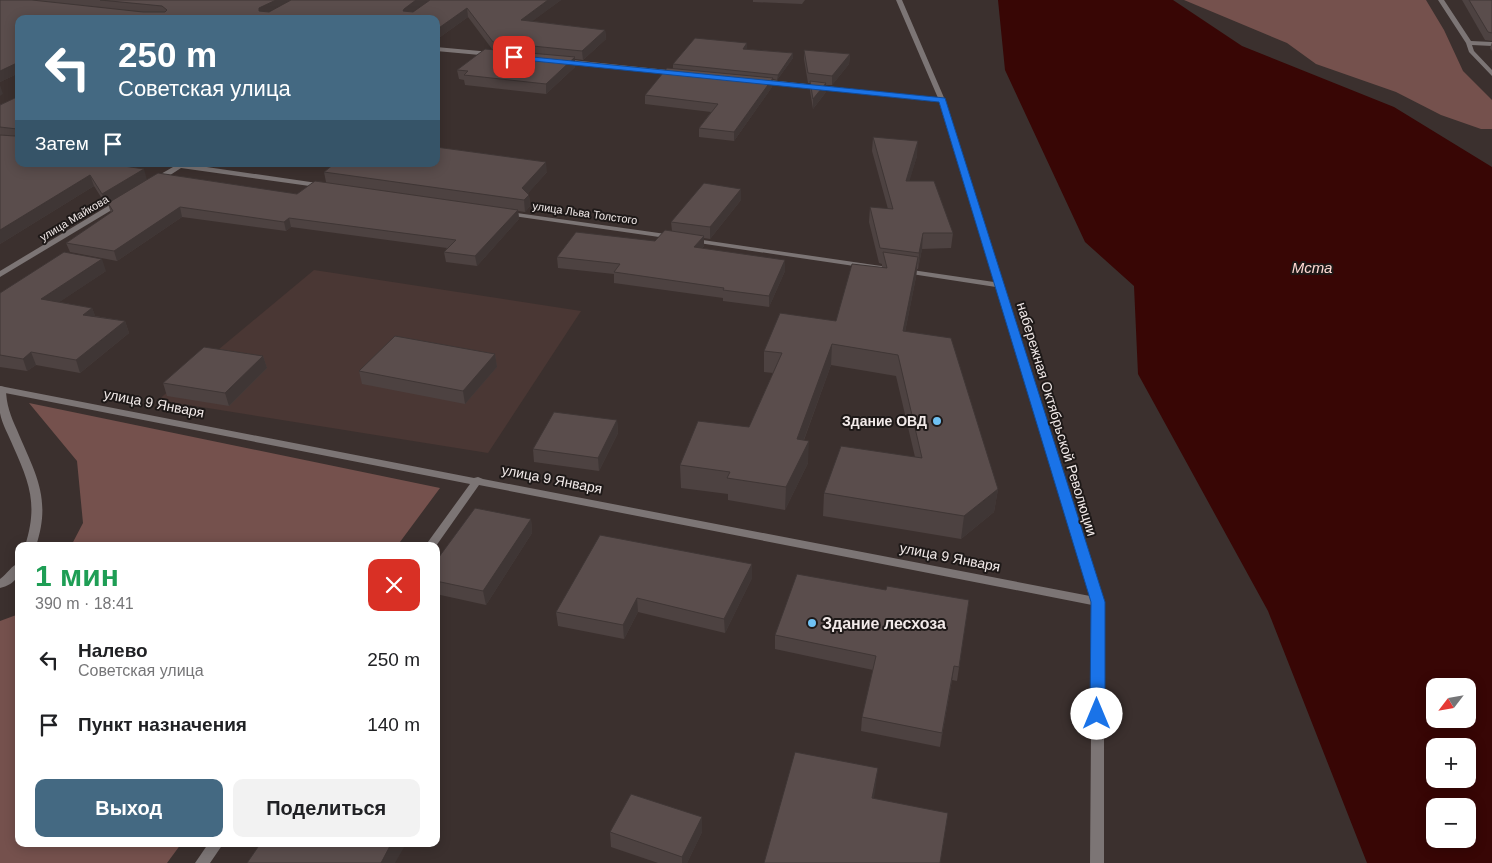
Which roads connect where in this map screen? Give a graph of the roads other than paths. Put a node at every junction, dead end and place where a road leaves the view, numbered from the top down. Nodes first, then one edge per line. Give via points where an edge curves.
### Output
1 (898, 0) edge
2 (1441, 0) edge
3 (1469, 43) junction
4 (1492, 44) edge
5 (440, 49) edge
6 (496, 55) edge
7 (555, 61) edge
8 (684, 74) edge
9 (1492, 74) edge
10 (754, 81) edge
11 (942, 100) junction
12 (180, 167) edge
13 (196, 167) edge
14 (148, 186) edge
15 (329, 187) edge
16 (132, 196) edge
17 (497, 212) edge
18 (0, 275) edge
19 (1000, 285) junction
20 (1, 389) edge
21 (478, 480) junction
22 (33, 542) edge
23 (433, 542) edge
24 (15, 572) edge
25 (0, 584) edge
26 (1098, 602) junction
27 (214, 847) edge
28 (202, 863) edge
29 (1097, 863) edge

1 - 11 street, набережная Октябрьской Революции
2 - 3 street
3 - 4 street
3 - 9 street
5 - 6 street
7 - 8 street
10 - 11 street
11 - 19 street, набережная Октябрьской Революции
12 - 14 street
13 - 15 street
16 - 18 street, улица Майкова
17 - 19 street, улица Льва Толстого
19 - 26 street, набережная Октябрьской Революции
20 - 21 street, улица 9 Января
20 - 22 street via 3,408 39,498 37,532
21 - 23 street
21 - 26 street, улица 9 Января
24 - 25 street
26 - 29 street, набережная Октябрьской Революции
27 - 28 street

